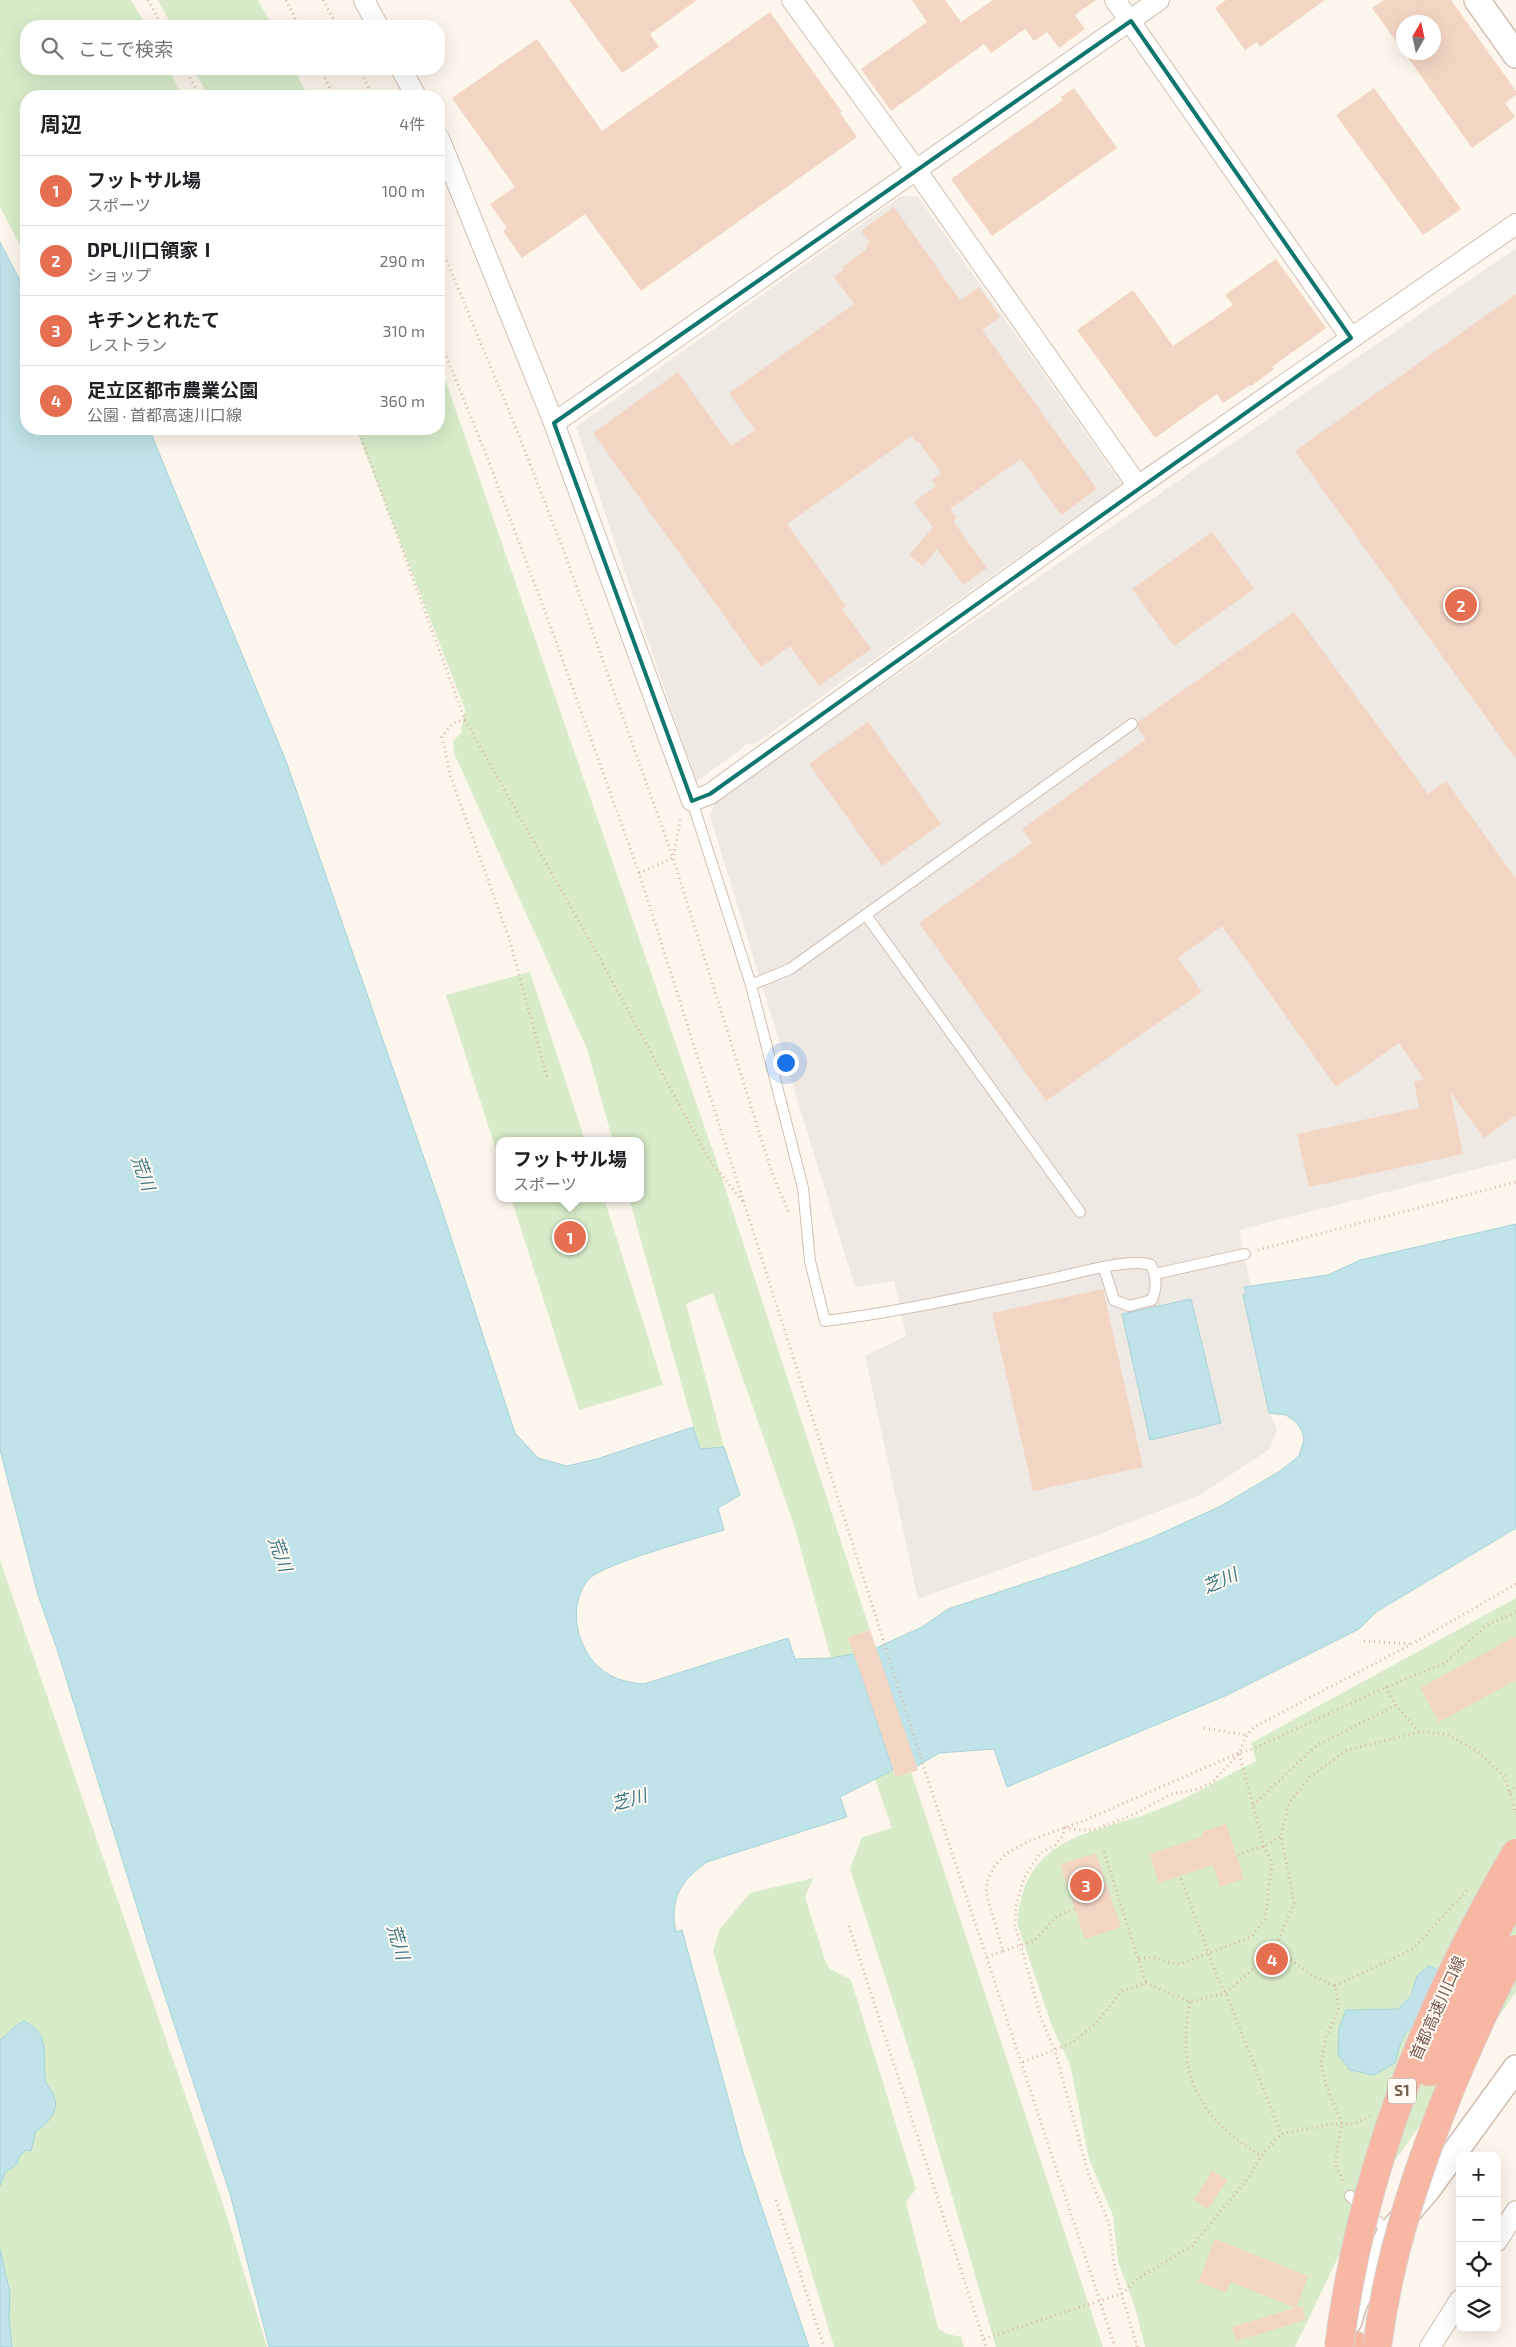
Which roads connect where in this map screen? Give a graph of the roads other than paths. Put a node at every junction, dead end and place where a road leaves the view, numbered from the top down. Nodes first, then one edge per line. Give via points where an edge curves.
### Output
1 (364, 0) edge
2 (792, 0) edge
3 (1115, 0) edge
4 (1158, 0) edge
5 (1477, 0) edge
6 (375, 20) edge
7 (1130, 21) junction
8 (1516, 55) edge
9 (404, 75) edge
10 (413, 90) edge
11 (445, 153) edge
12 (916, 170) junction
13 (1513, 233) edge
14 (1350, 338) junction
15 (554, 423) junction
16 (1138, 486) junction
17 (1132, 724) dead end
18 (688, 806) junction
19 (866, 915) junction
20 (751, 985) junction
21 (1080, 1212) dead end
22 (1245, 1254) road end
23 (1104, 1268) junction
24 (1155, 1274) junction
25 (1516, 1853) edge
26 (1516, 1892) edge
27 (1516, 1949) edge
28 (1512, 2081) edge
29 (1428, 2189) junction
30 (1350, 2196) road end
31 (1516, 2211) edge
32 (1390, 2233) junction
33 (1501, 2235) edge
34 (1456, 2306) edge
35 (1340, 2347) edge
36 (1356, 2347) edge
37 (1377, 2347) edge
38 (1384, 2347) edge
39 (1430, 2347) edge

1 - 6 street
2 - 12 street
3 - 7 street
4 - 7 street
5 - 8 street
7 - 12 street
7 - 14 street
9 - 10 street
11 - 15 street
12 - 15 street
12 - 16 street
13 - 14 street
14 - 16 street
15 - 18 street
16 - 18 street via 718,788
17 - 19 lane
18 - 20 lane
19 - 20 lane via 790,969
19 - 21 lane
20 - 23 lane via 804,1188 810,1261 824,1321 901,1310
22 - 24 lane
23 - 24 lane via 1142,1261 1151,1265
23 - 24 lane via 1114,1300 1129,1306 1152,1300 1157,1286
25 - 35 highway, 首都高速川口線 / S1, bridge via 1450,1975 1403,2089 1360,2235
26 - 36 highway, bridge via 1460,1997 1416,2102 1380,2221
27 - 37 highway, bridge via 1473,2036 1425,2151 1387,2286
28 - 29 street
29 - 32 street
29 - 38 street via 1406,2238 1394,2280
30 - 32 lane
31 - 33 street
32 - 35 street via 1354,2304
34 - 39 street

